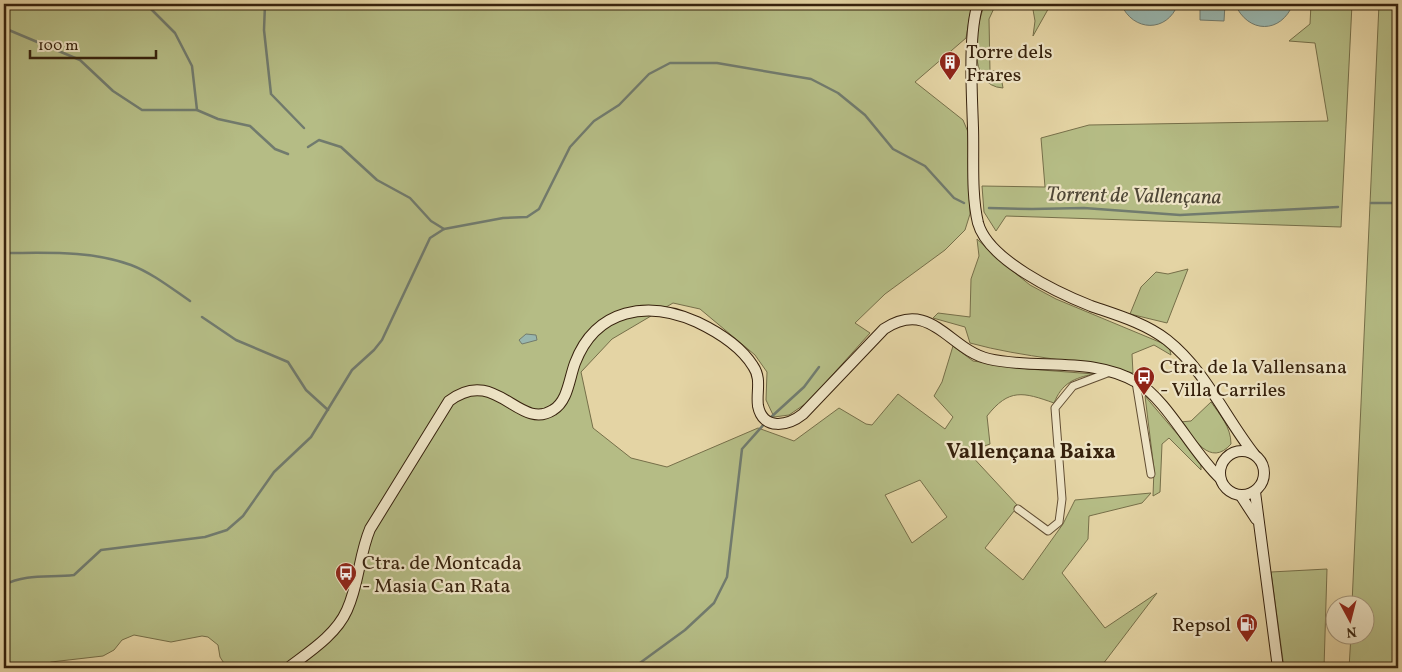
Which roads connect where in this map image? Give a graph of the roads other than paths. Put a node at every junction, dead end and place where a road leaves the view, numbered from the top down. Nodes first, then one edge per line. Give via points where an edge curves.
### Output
1 (978, 4) edge
2 (1110, 371) junction
3 (1136, 382) junction
4 (1238, 434) junction
5 (1236, 452) junction
6 (1254, 454) junction
7 (1202, 456) junction
8 (1223, 462) junction
9 (1151, 474) dead end
10 (1220, 478) junction
11 (1255, 492) junction
12 (1241, 496) junction
13 (1018, 509) dead end
14 (1259, 524) junction
15 (288, 668) edge
16 (1278, 668) edge

1 - 4 street via 973,26 975,204 978,223 986,239 1007,259 1047,287 1150,329 1169,342 1193,367 1233,422
2 - 3 street
2 - 13 street via 1073,386 1055,408 1062,499 1059,522 1048,531
2 - 15 street via 989,359 970,351 930,323 900,320 884,329 803,414 780,425 765,420 758,406 757,375 747,356 716,331 691,319 656,310 640,309 625,314 592,334 575,363 561,403 546,414 531,413 482,390 460,393 444,408 370,529 343,618 327,637
3 - 7 street via 1155,398
3 - 9 street
4 - 5 street
4 - 6 street
5 - 6 street
5 - 8 street
6 - 11 street via 1263,466 1265,476
7 - 8 street
7 - 10 street
8 - 10 street
10 - 12 street via 1227,490
11 - 12 street
11 - 14 street
12 - 14 street
14 - 16 street

